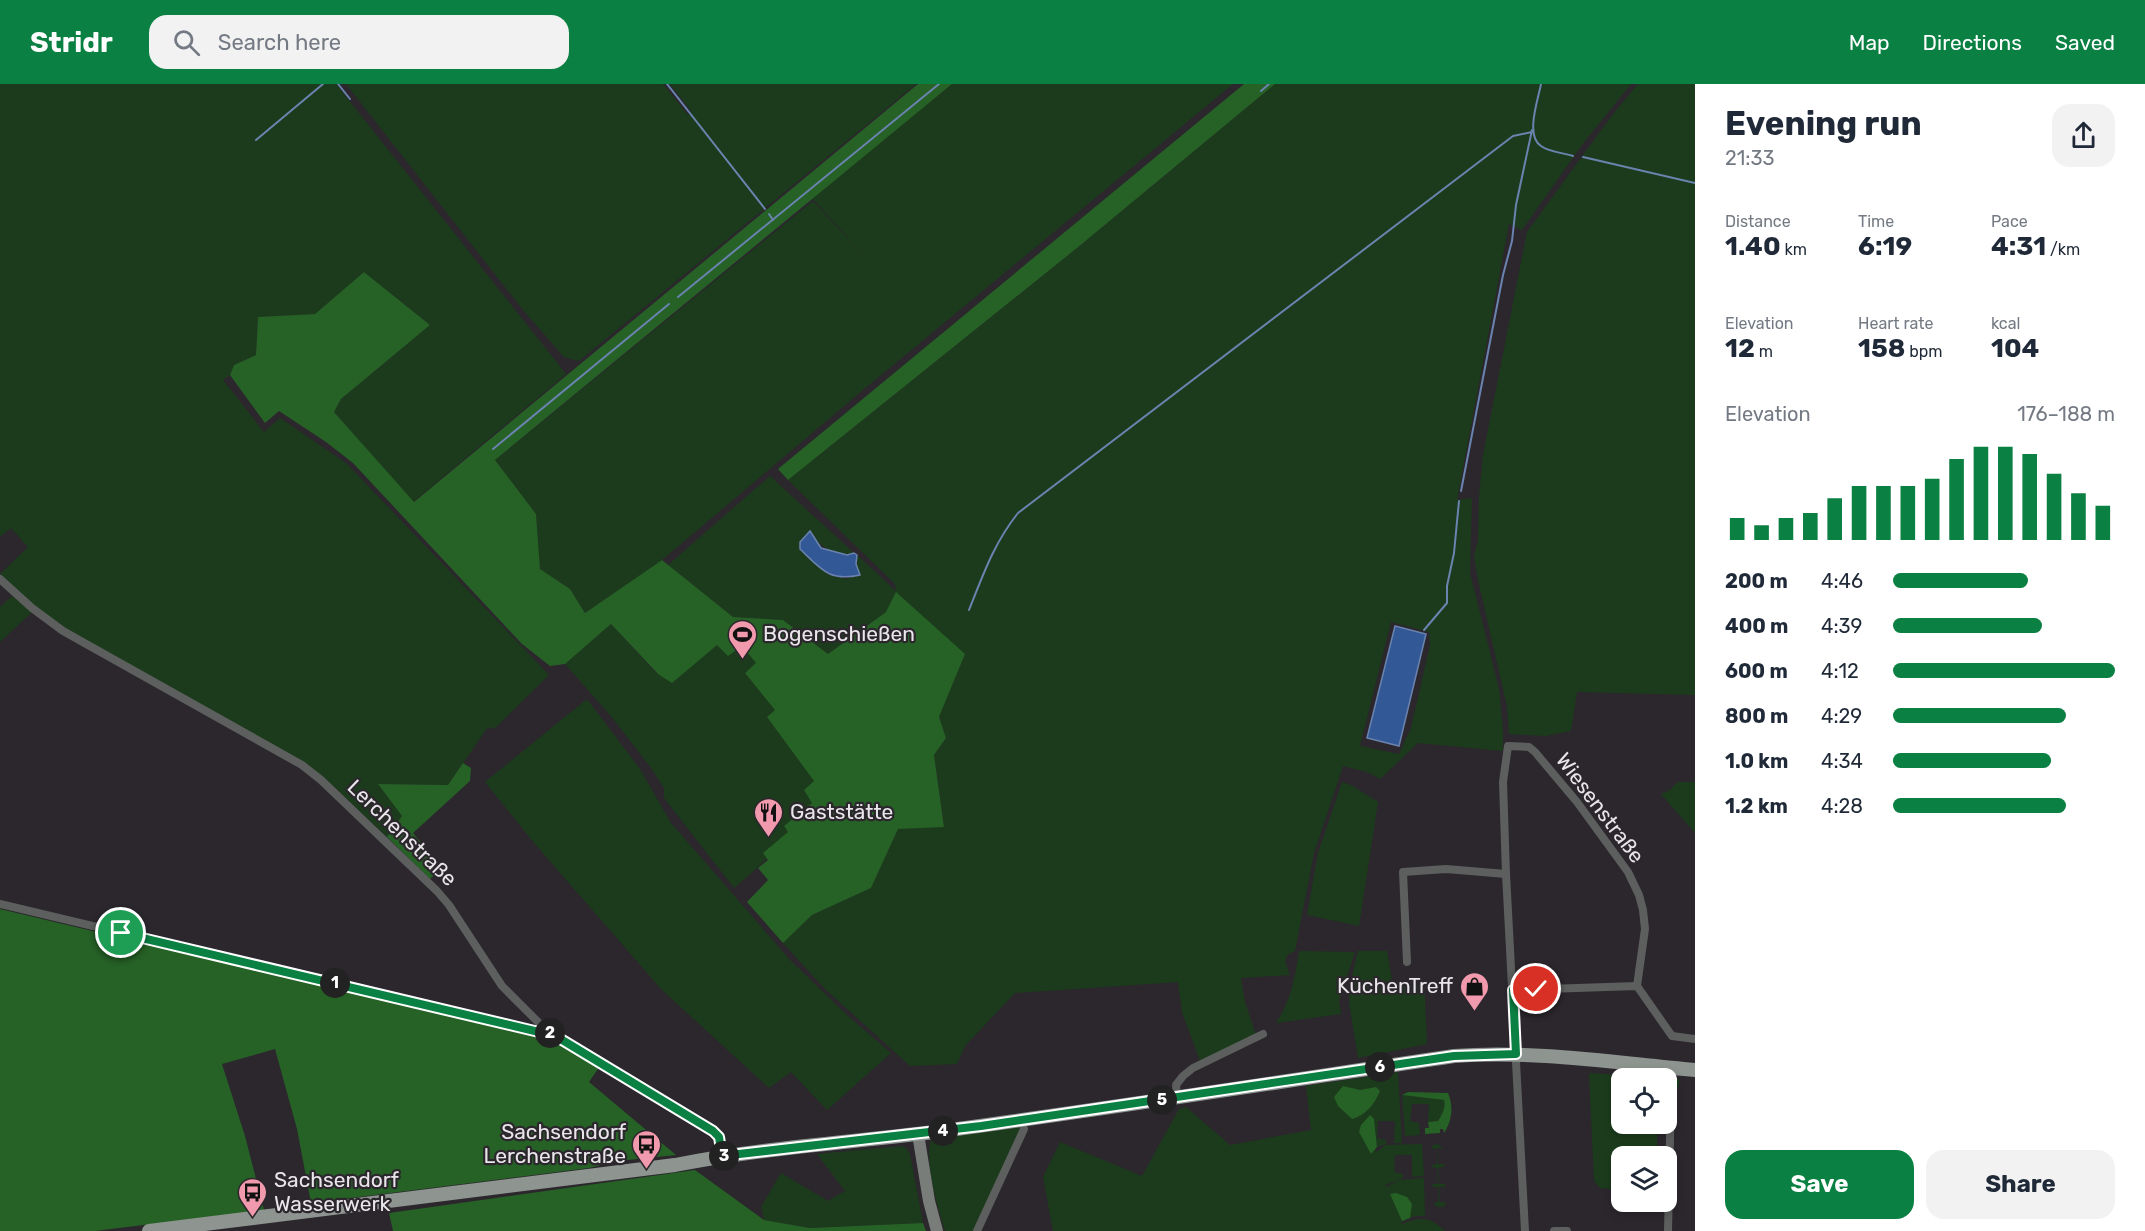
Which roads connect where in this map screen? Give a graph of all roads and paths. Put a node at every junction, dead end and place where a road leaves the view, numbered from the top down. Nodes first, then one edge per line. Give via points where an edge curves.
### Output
1 (0, 579) edge
2 (1506, 874) junction
3 (0, 904) edge
4 (1407, 962) dead end
5 (1637, 986) junction
6 (1513, 990) junction
7 (549, 1032) junction
8 (1263, 1034) dead end
9 (1695, 1038) edge
10 (1516, 1054) junction
11 (1695, 1070) edge
12 (1177, 1098) junction
13 (1023, 1129) dead end
14 (918, 1134) junction
15 (1670, 1134) edge
16 (723, 1160) junction
17 (149, 1231) edge
18 (937, 1231) edge
19 (977, 1231) edge
20 (1525, 1231) edge
21 (1554, 1231) edge
22 (1567, 1231) edge
23 (1668, 1231) edge

1 - 7 street, Lerchenstraße via 63,631 302,765 321,780 437,891 502,986
2 - 4 street via 1446,869 1403,872
2 - 5 street, Wiesenstraße via 1503,782 1508,746 1529,747 1628,872 1639,895 1644,943
2 - 6 street
3 - 7 street
5 - 6 street
5 - 9 street via 1672,1036
6 - 10 street
7 - 16 street, Lerchenstraße via 713,1131 719,1137
8 - 12 street via 1188,1072 1176,1085
10 - 11 main road
10 - 12 main road via 1454,1056
10 - 20 street
12 - 14 main road
13 - 19 street
14 - 16 main road
14 - 18 main road
15 - 23 street
16 - 17 main road via 693,1167 675,1165
21 - 22 street

